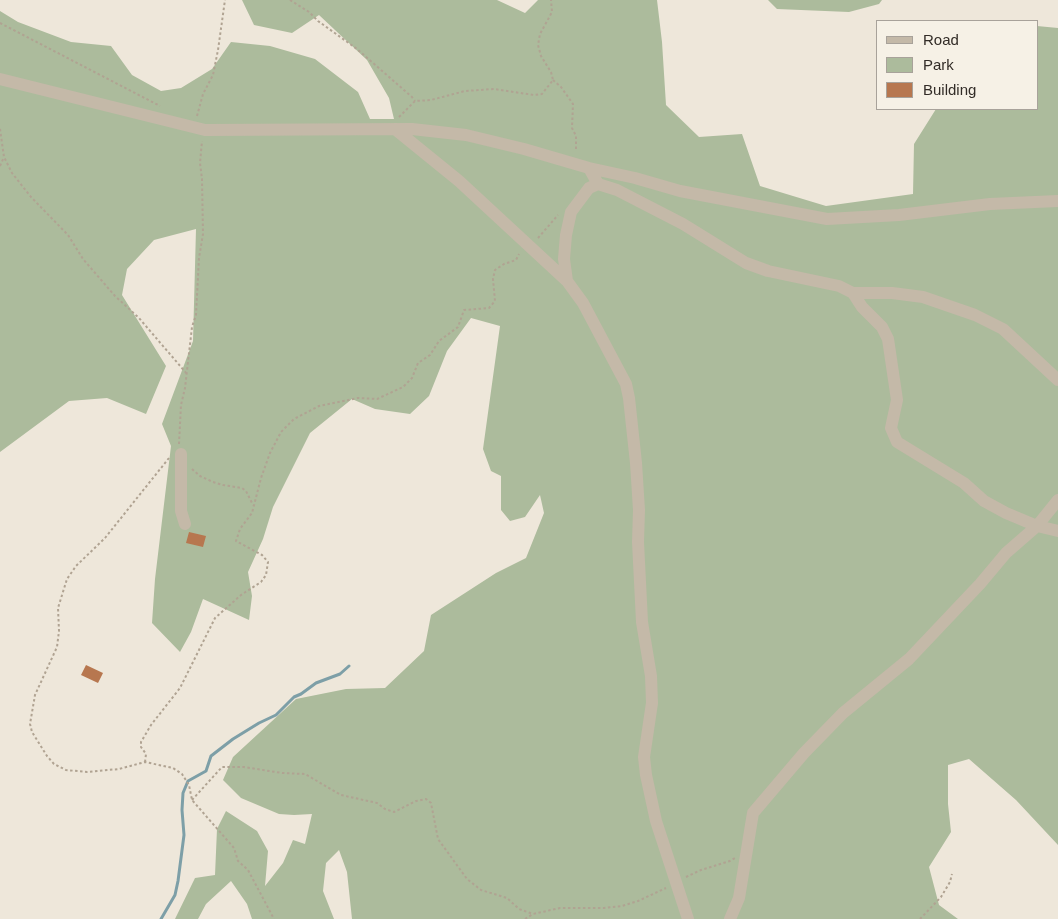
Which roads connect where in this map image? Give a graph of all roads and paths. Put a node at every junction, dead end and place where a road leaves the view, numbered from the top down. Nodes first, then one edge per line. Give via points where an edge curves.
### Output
1 (225, 0) edge
2 (290, 0) edge
3 (551, 0) edge
4 (0, 23) edge
5 (0, 79) edge
6 (553, 80) junction
7 (415, 101) junction
8 (160, 106) dead end
9 (196, 117) dead end
10 (0, 129) edge
11 (389, 129) junction
12 (205, 130) junction
13 (4, 157) junction
14 (0, 166) edge
15 (589, 168) junction
16 (598, 184) junction
17 (1058, 201) edge
18 (574, 209) junction
19 (528, 244) junction
20 (567, 281) junction
21 (853, 293) junction
22 (187, 374) junction
23 (1058, 380) edge
24 (180, 451) junction
25 (1058, 500) edge
26 (254, 506) junction
27 (185, 524) dead end
28 (1036, 526) junction
29 (1058, 531) edge
30 (145, 762) junction
31 (192, 800) junction
32 (747, 849) junction
33 (952, 874) dead end
34 (676, 883) junction
35 (533, 914) junction
36 (274, 919) edge
37 (525, 919) edge
38 (688, 919) edge
39 (730, 919) edge
40 (920, 919) edge

1 - 9 path via 213,75
2 - 7 path via 357,49
3 - 6 path via 552,12 538,45
4 - 8 path
5 - 12 street
6 - 7 path via 542,94 481,89
6 - 15 path via 574,104 572,128 576,136 577,156
7 - 11 path
10 - 13 path
11 - 12 street
11 - 15 street via 466,135
11 - 19 street via 459,181
12 - 22 path via 200,163 203,234
13 - 14 path
13 - 22 path via 31,197 68,235 115,296 139,318
15 - 16 street
15 - 17 street via 680,191 827,219
16 - 18 street via 589,188
16 - 21 street via 617,190 684,224 746,263 839,286
18 - 19 path via 558,215 535,241
18 - 20 street via 566,235 564,259
19 - 20 street
19 - 26 path via 516,260 495,270 495,301 490,308 464,310 458,327 418,363 412,378 403,387 377,399 358,398 319,406 294,419 281,432 270,453
20 - 34 street via 620,370 629,398 637,471 642,622 652,676 652,703 644,757 656,822
21 - 23 street via 922,297 975,314 1003,329
21 - 28 street via 888,339 897,400 891,428 898,442 991,505
22 - 24 path
24 - 26 path via 185,463 200,476 242,488
24 - 27 street via 180,492
24 - 30 path via 165,462 105,538 66,579 58,608 56,647 35,695 30,724 54,764 66,770 119,769
25 - 28 street
26 - 30 path via 236,541 262,555 268,562 266,575 214,618 180,688 141,742 146,754
28 - 29 street
28 - 32 street via 1006,553 909,659 843,714 804,753 753,813
30 - 31 path via 173,768 182,774
31 - 35 path via 215,773 222,767 230,767 304,774 341,795 377,803 394,812 416,801 426,800 431,803 438,839 467,880
31 - 36 path via 234,848
32 - 34 path via 730,861 701,870
32 - 39 street via 739,898
33 - 40 path via 941,897
34 - 35 path via 622,906 560,908
34 - 38 street
35 - 37 path

